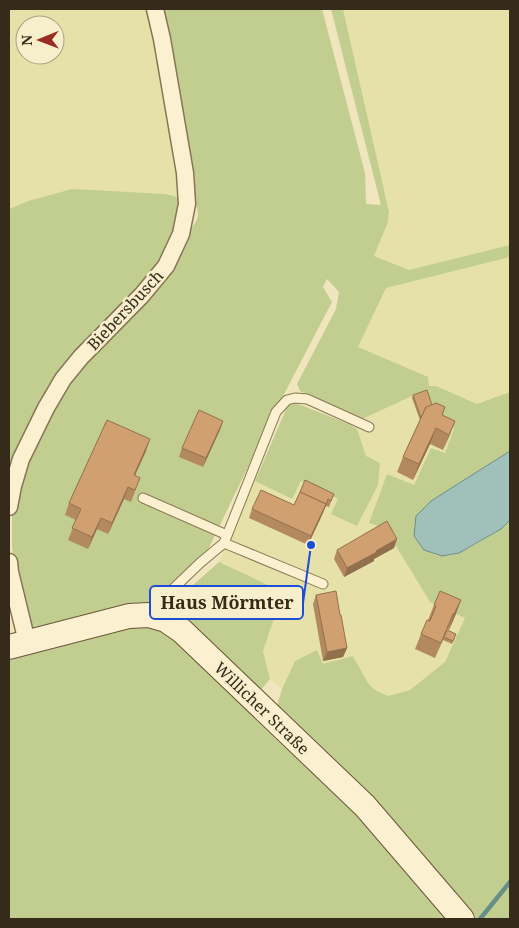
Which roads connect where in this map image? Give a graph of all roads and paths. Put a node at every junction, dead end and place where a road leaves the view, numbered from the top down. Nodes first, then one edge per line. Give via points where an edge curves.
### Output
1 (155, 9) edge
2 (369, 427) dead end
3 (143, 498) dead end
4 (9, 507) edge
5 (226, 539) junction
6 (9, 562) edge
7 (323, 584) dead end
8 (145, 615) junction
9 (18, 645) edge
10 (462, 919) edge

1 - 4 street, Biebersbusch via 185,173 187,204 181,234 166,266 63,379 21,459
2 - 5 lane via 306,399 287,400 276,412
3 - 5 lane
5 - 7 lane
5 - 8 lane
6 - 9 street
8 - 9 street, Willicher Straße via 129,616
8 - 10 street, Willicher Straße via 166,620 182,631 358,799

